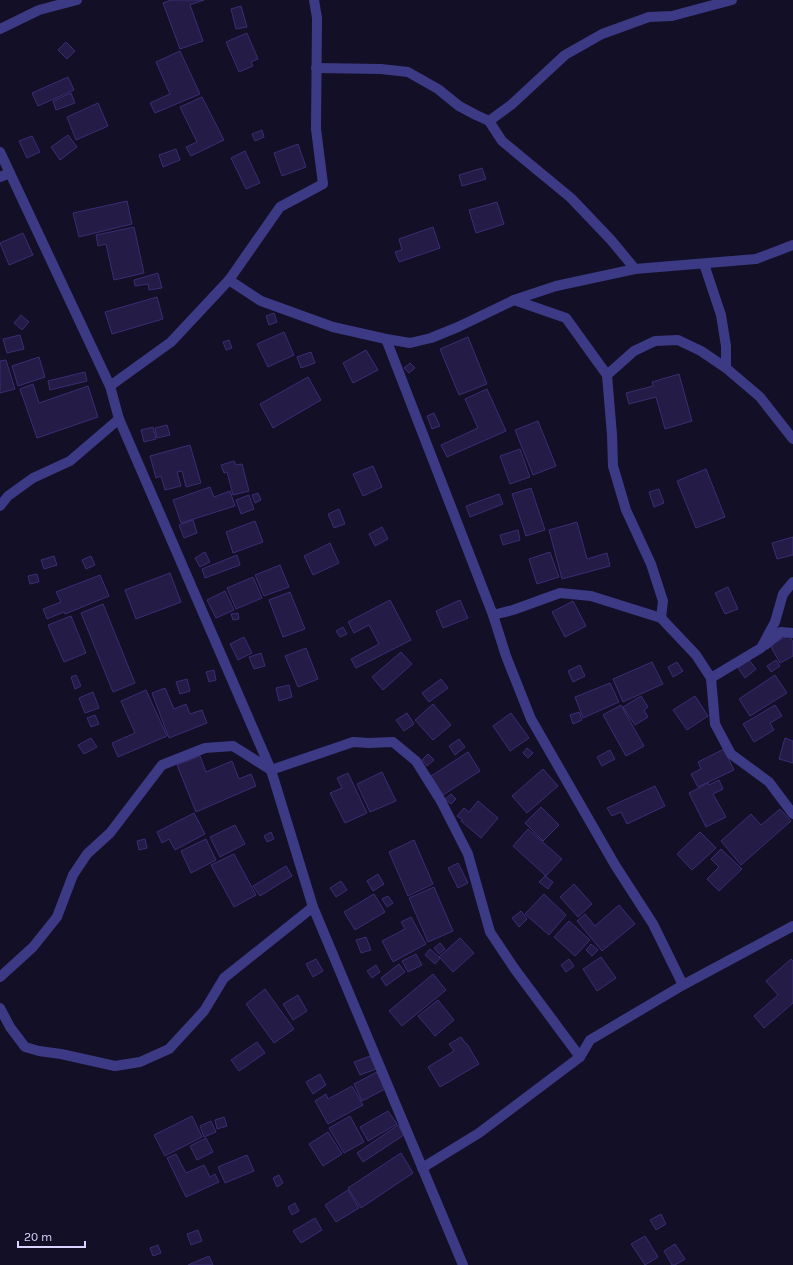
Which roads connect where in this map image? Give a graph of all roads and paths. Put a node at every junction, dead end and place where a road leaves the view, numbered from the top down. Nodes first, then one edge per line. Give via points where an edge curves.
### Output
1 (77, 0) edge
2 (314, 0) edge
3 (732, 0) edge
4 (0, 29) edge
5 (316, 68) junction
6 (489, 121) junction
7 (0, 152) edge
8 (10, 172) junction
9 (0, 177) edge
10 (793, 245) edge
11 (704, 264) junction
12 (635, 269) junction
13 (229, 280) junction
14 (514, 300) junction
15 (386, 339) junction
16 (726, 368) junction
17 (607, 375) junction
18 (110, 386) junction
19 (119, 419) junction
20 (793, 439) edge
21 (0, 506) edge
22 (793, 582) edge
23 (493, 615) junction
24 (661, 618) junction
25 (793, 633) edge
26 (761, 648) junction
27 (711, 678) junction
28 (271, 770) junction
29 (793, 814) edge
30 (313, 907) junction
31 (793, 926) edge
32 (0, 977) edge
33 (683, 985) junction
34 (0, 1008) edge
35 (580, 1057) junction
36 (422, 1168) junction
37 (463, 1265) edge

1 - 4 street via 39,10
2 - 5 street via 317,18
3 - 6 street via 672,16 649,17 602,34 565,55 511,105
5 - 6 street via 408,72 438,89 459,106
5 - 13 street via 316,129 323,184 280,208
6 - 12 street via 502,141 571,198
7 - 8 street
8 - 9 street
8 - 18 street
10 - 11 street via 756,259
11 - 12 street
11 - 16 street via 721,315 726,346
12 - 14 street via 556,286
13 - 15 street via 261,302 333,327
13 - 18 street via 171,342
14 - 15 street via 458,328 431,338 410,344
14 - 17 street via 566,318
15 - 23 street
16 - 17 street via 702,351 678,340 655,341 634,351
16 - 20 street via 760,397
17 - 24 street via 613,466 626,510 651,564 663,601
18 - 19 street
19 - 21 street via 70,461 33,478 8,496
19 - 28 street
22 - 26 street via 784,594 775,622
23 - 24 street via 560,592 591,596
23 - 33 street via 531,719 615,865 653,924
24 - 27 street via 696,655
25 - 26 street via 781,632
26 - 27 street
27 - 29 street via 715,724 731,754 769,782
28 - 30 street
28 - 32 street via 233,746 205,748 162,765 110,833 87,854 73,875 57,917 33,947
28 - 35 street via 353,742 393,742 416,761 441,801 468,854 490,932
30 - 34 street via 224,978 204,1011 169,1049 140,1062 116,1066 39,1052 25,1047 10,1028
30 - 36 street
31 - 33 street
33 - 35 street via 590,1040
35 - 36 street via 479,1133
36 - 37 street

